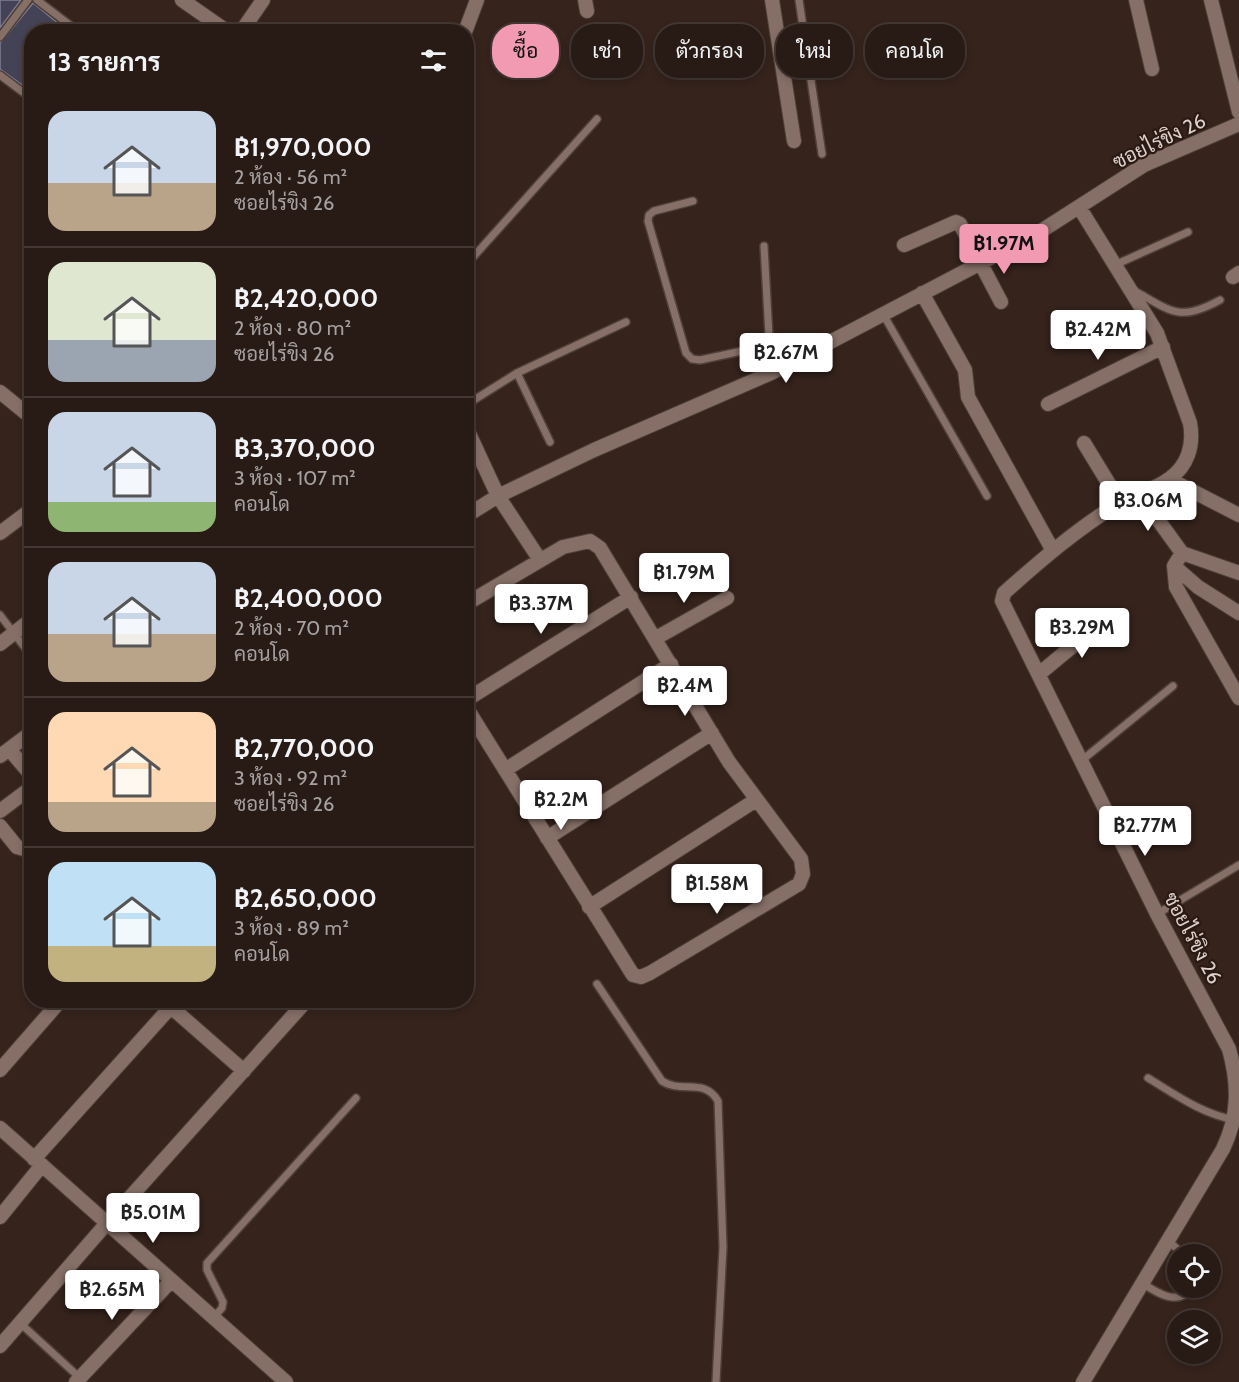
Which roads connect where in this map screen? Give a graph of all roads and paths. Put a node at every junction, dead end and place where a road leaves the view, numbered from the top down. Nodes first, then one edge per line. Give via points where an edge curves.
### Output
1 (28, 0) edge
2 (37, 0) edge
3 (182, 0) edge
4 (263, 0) edge
5 (477, 0) edge
6 (772, 0) edge
7 (799, 0) edge
8 (1139, 0) edge
9 (1211, 0) edge
10 (69, 24) edge
11 (216, 24) edge
12 (246, 24) edge
13 (468, 24) edge
14 (0, 37) edge
15 (1233, 60) edge
16 (1152, 69) dead end
17 (0, 75) edge
18 (24, 93) edge
19 (1239, 112) edge
20 (597, 119) dead end
21 (1239, 124) edge
22 (794, 141) dead end
23 (822, 154) dead end
24 (693, 201) dead end
25 (1079, 207) junction
26 (1188, 232) dead end
27 (904, 244) dead end
28 (764, 246) dead end
29 (474, 256) edge
30 (979, 263) junction
31 (1117, 264) junction
32 (1132, 290) junction
33 (922, 293) junction
34 (1220, 300) dead end
35 (1001, 302) dead end
36 (883, 314) junction
37 (626, 322) dead end
38 (770, 345) junction
39 (1163, 347) junction
40 (518, 372) junction
41 (771, 373) junction
42 (474, 400) edge
43 (4, 401) edge
44 (1048, 404) dead end
45 (24, 413) edge
46 (550, 442) dead end
47 (1084, 443) dead end
48 (474, 444) edge
49 (479, 454) junction
50 (474, 457) edge
51 (1169, 480) junction
52 (1138, 492) junction
53 (498, 496) junction
54 (987, 496) dead end
55 (1120, 502) junction
56 (474, 511) edge
57 (24, 515) edge
58 (1239, 515) edge
59 (0, 533) edge
60 (1052, 549) junction
61 (1182, 553) junction
62 (540, 560) junction
63 (1174, 566) junction
64 (1239, 573) edge
65 (631, 597) junction
66 (727, 598) dead end
67 (474, 599) edge
68 (1239, 613) edge
69 (0, 615) edge
70 (1104, 620) dead end
71 (24, 625) edge
72 (14, 633) junction
73 (656, 638) junction
74 (0, 644) edge
75 (24, 646) edge
76 (671, 663) junction
77 (1040, 674) junction
78 (1173, 686) dead end
79 (474, 695) edge
80 (1239, 698) edge
81 (474, 720) edge
82 (712, 733) junction
83 (24, 738) edge
84 (5, 752) edge
85 (1081, 761) junction
86 (24, 769) edge
87 (505, 770) junction
88 (24, 793) edge
89 (756, 800) junction
90 (0, 811) edge
91 (0, 826) edge
92 (547, 838) junction
93 (24, 849) edge
94 (1239, 865) edge
95 (589, 907) junction
96 (1157, 914) junction
97 (597, 984) dead end
98 (54, 1008) edge
99 (166, 1008) edge
100 (175, 1008) edge
101 (300, 1008) edge
102 (0, 1070) edge
103 (244, 1071) junction
104 (1148, 1078) dead end
105 (356, 1098) dead end
106 (1236, 1124) edge
107 (0, 1128) edge
108 (38, 1162) junction
109 (0, 1217) edge
110 (106, 1223) junction
111 (1167, 1240) junction
112 (1172, 1244) edge
113 (171, 1281) junction
114 (1142, 1283) junction
115 (1167, 1297) edge
116 (213, 1318) junction
117 (20, 1323) junction
118 (0, 1346) edge
119 (78, 1380) edge
120 (284, 1381) edge
121 (716, 1382) edge
122 (1083, 1382) edge

1 - 14 lane
2 - 10 lane
3 - 11 street
4 - 12 street
5 - 13 street
6 - 22 street
7 - 23 lane
8 - 16 street
9 - 15 street
15 - 19 street
17 - 18 lane
20 - 29 lane
21 - 25 street, ซอยไร่ขิง 26 via 1144,165
24 - 38 lane via 654,211 648,221 686,353 700,360
25 - 30 street, ซอยไร่ขิง 26
25 - 31 street
26 - 31 lane
27 - 30 street via 956,222
28 - 38 lane
30 - 33 street, ซอยไร่ขิง 26
30 - 35 street
31 - 32 street
32 - 34 lane via 1174,313 1200,311
32 - 39 street
33 - 36 street, ซอยไร่ขิง 26
33 - 60 street via 965,370 968,397
36 - 41 street, ซอยไร่ขิง 26
36 - 54 lane
37 - 40 lane
38 - 41 lane
39 - 44 street
39 - 51 street via 1193,439 1191,451
40 - 42 lane
40 - 46 lane
41 - 53 street, ซอยไร่ขิง 26
43 - 45 street
47 - 55 street
48 - 49 street
49 - 50 street
49 - 53 street
51 - 52 street, ซอยไร่ขิง 26
51 - 58 street
52 - 55 street, ซอยไร่ขิง 26
52 - 61 street
53 - 56 street, ซอยไร่ขิง 26
53 - 62 street
55 - 60 street, ซอยไร่ขิง 26
57 - 59 street
60 - 77 street, ซอยไร่ขิง 26 via 1004,593 1002,601
61 - 63 street
61 - 64 street
62 - 65 street via 563,547 590,541 600,548
62 - 67 street
63 - 68 street
63 - 80 street via 1180,597
65 - 73 street
65 - 79 street
66 - 73 street
69 - 72 lane
70 - 77 street
71 - 72 street
72 - 74 street
72 - 75 lane
73 - 76 street
76 - 82 street
76 - 87 street
77 - 85 street, ซอยไร่ขิง 26
78 - 85 lane
81 - 87 street
82 - 89 street
82 - 92 street
83 - 84 street
84 - 86 street
85 - 96 street, ซอยไร่ขิง 26
87 - 92 street
88 - 90 street
89 - 95 street
89 - 95 street via 801,859 803,874 799,884 641,977 633,975 624,964
91 - 93 street via 17,847
92 - 95 street
94 - 96 lane
96 - 106 street, ซอยไร่ขิง 26 via 1238,1072
97 - 121 lane via 662,1081 670,1087 704,1087 718,1101 723,1247
98 - 102 street
99 - 108 street
100 - 103 street
101 - 103 street
103 - 110 street
104 - 106 lane via 1199,1109
105 - 116 lane via 207,1263 223,1302
106 - 111 street, ซอยไร่ขิง 26
107 - 108 street
108 - 109 street
108 - 110 street
110 - 113 street
110 - 117 street
111 - 112 lane
111 - 114 street, ซอยไร่ขิง 26
113 - 116 street
113 - 119 street
114 - 115 lane
114 - 122 street, ซอยไร่ขิง 26
116 - 120 street
117 - 118 street
117 - 119 lane

